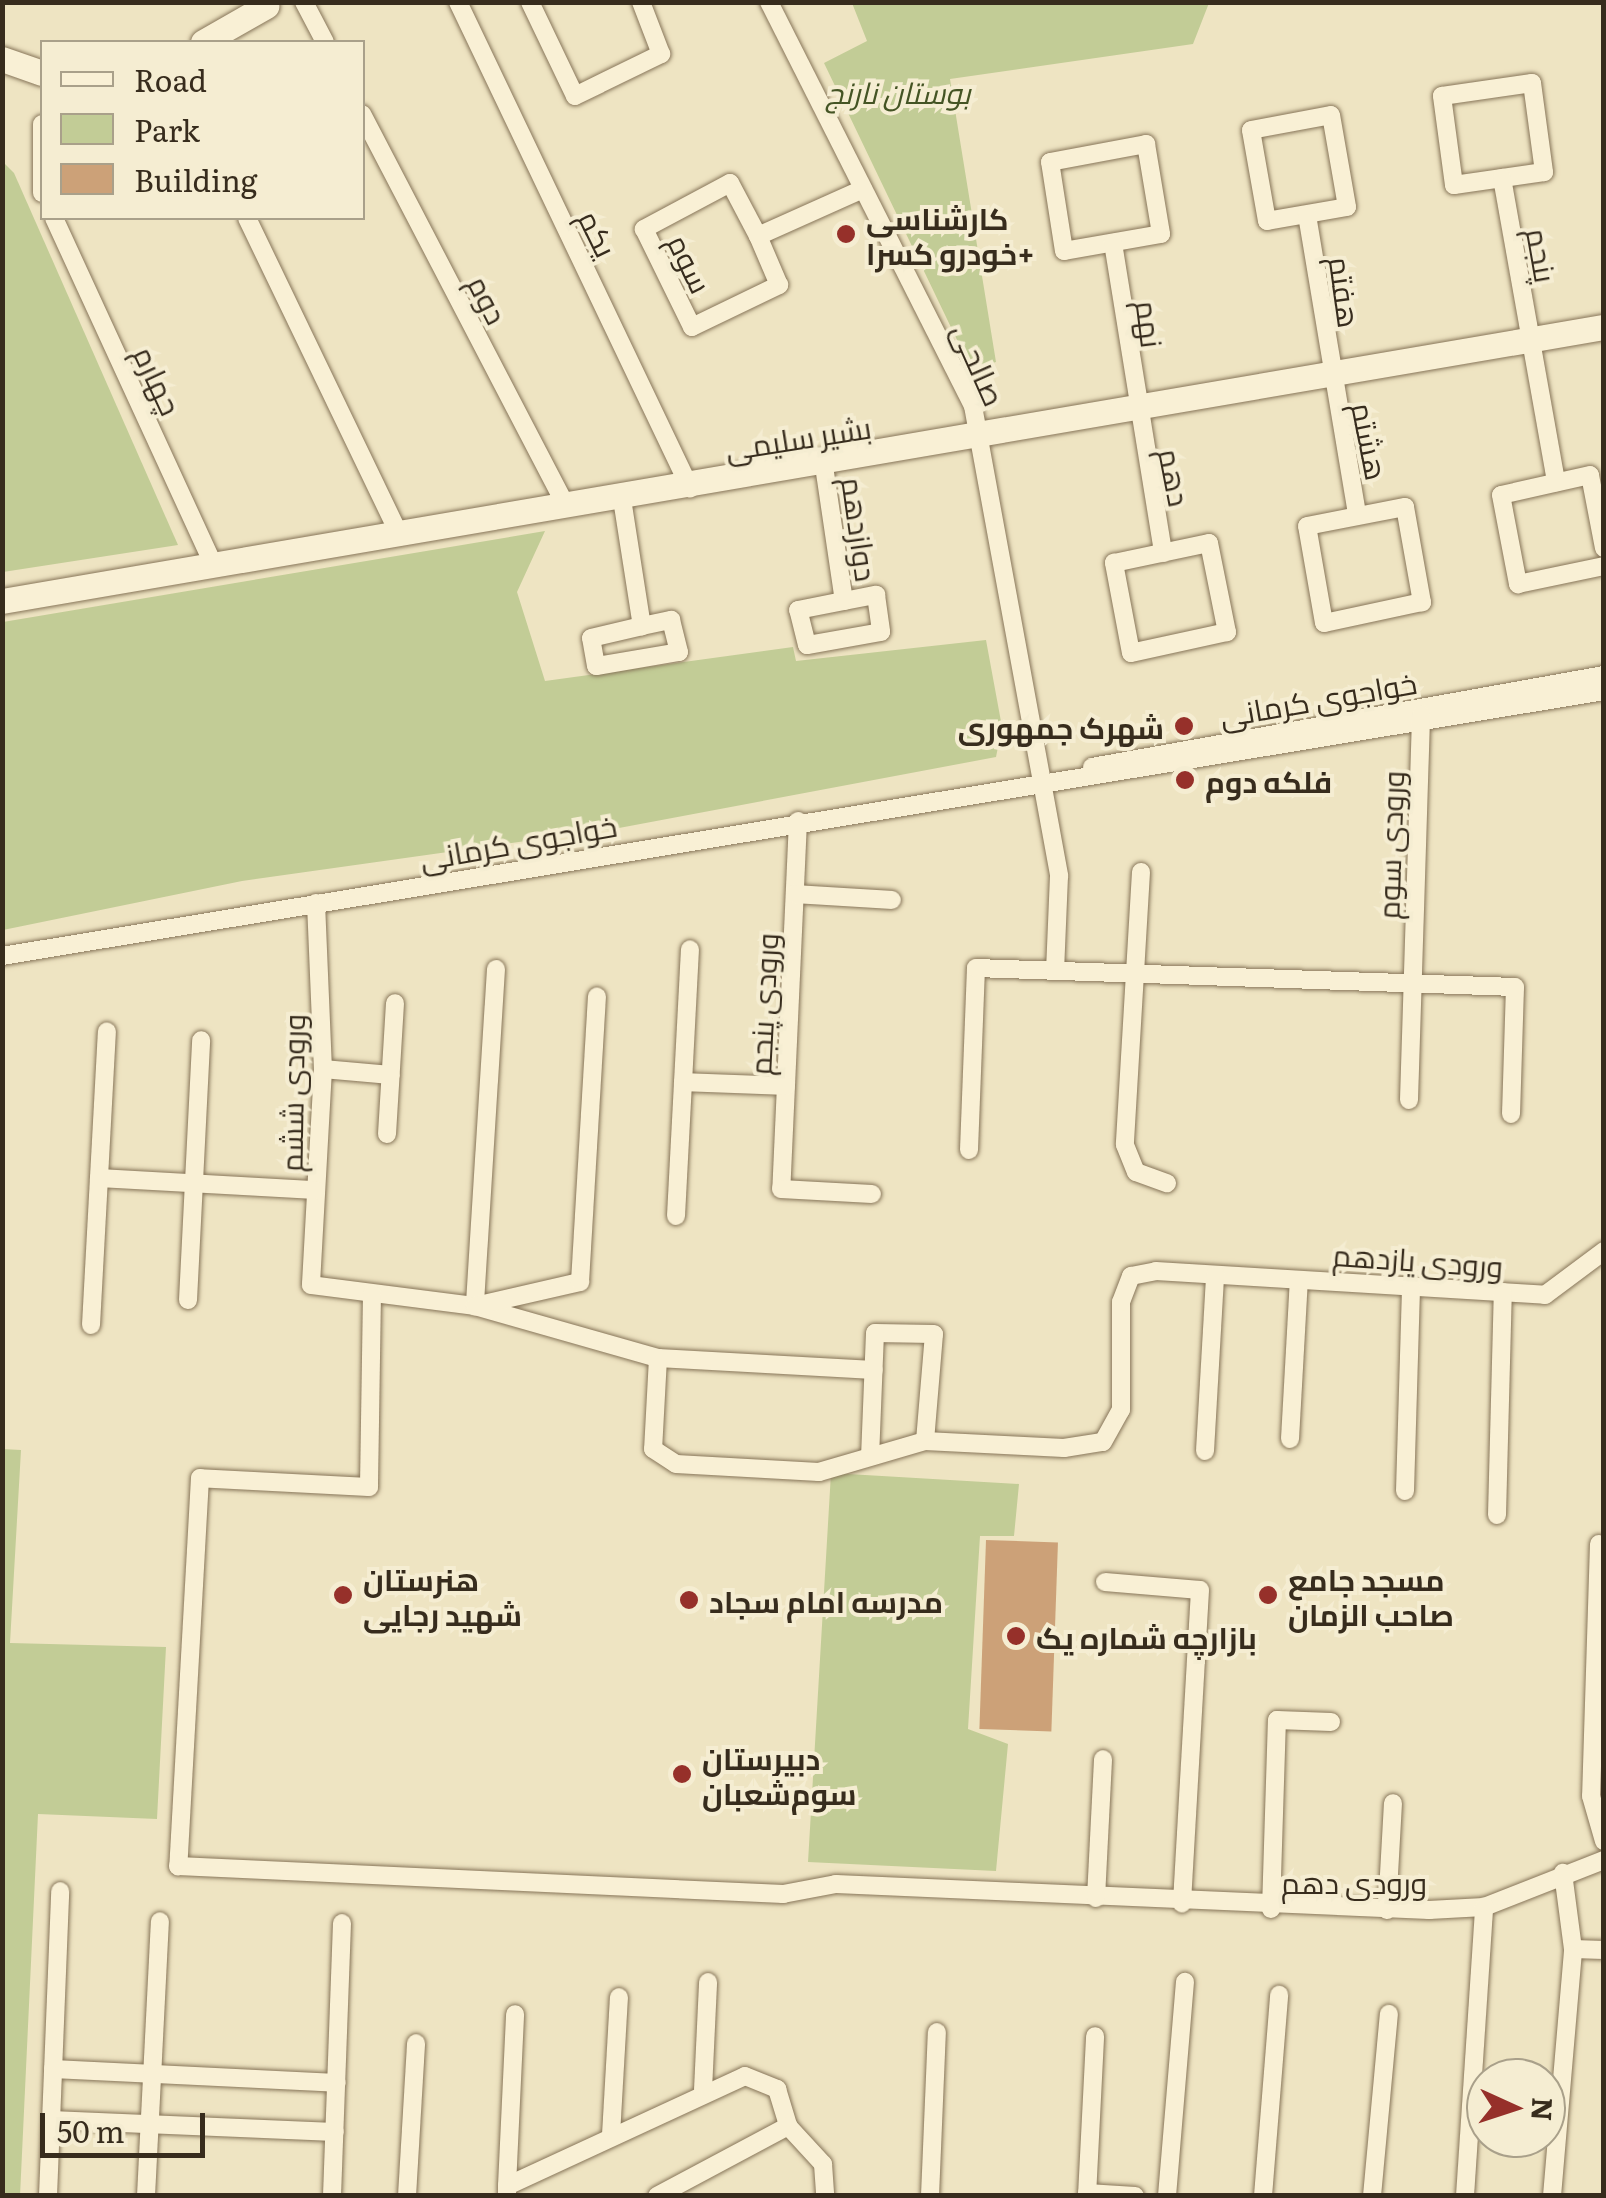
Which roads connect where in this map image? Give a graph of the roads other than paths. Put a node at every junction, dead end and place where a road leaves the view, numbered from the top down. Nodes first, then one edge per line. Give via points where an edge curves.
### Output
1 (304, 2) edge
2 (458, 2) edge
3 (530, 2) edge
4 (641, 2) edge
5 (769, 2) edge
6 (270, 4) edge
7 (207, 40) edge
8 (324, 40) edge
9 (2, 59) edge
10 (40, 72) edge
11 (365, 120) edge
12 (1502, 178) junction
13 (864, 189) junction
14 (1307, 215) junction
15 (55, 220) edge
16 (248, 220) edge
17 (758, 236) junction
18 (1113, 243) junction
19 (1604, 327) edge
20 (1529, 341) junction
21 (1331, 376) junction
22 (1135, 412) junction
23 (980, 439) junction
24 (824, 466) junction
25 (1556, 482) junction
26 (690, 488) junction
27 (622, 500) junction
28 (567, 508) junction
29 (1357, 515) junction
30 (400, 536) junction
31 (1604, 548) edge
32 (1163, 553) junction
33 (214, 566) junction
34 (1604, 566) edge
35 (2, 601) edge
36 (844, 601) junction
37 (642, 626) junction
38 (1604, 675) edge
39 (1604, 692) edge
40 (1421, 715) junction
41 (1043, 780) junction
42 (798, 821) junction
43 (1141, 872) dead end
44 (795, 894) junction
45 (892, 900) dead end
46 (316, 903) junction
47 (690, 950) dead end
48 (2, 956) edge
49 (496, 969) dead end
50 (1055, 970) junction
51 (1136, 974) junction
52 (1413, 983) junction
53 (597, 997) dead end
54 (395, 1003) dead end
55 (107, 1030) dead end
56 (201, 1040) dead end
57 (323, 1069) junction
58 (391, 1076) junction
59 (683, 1082) junction
60 (786, 1086) junction
61 (1410, 1100) dead end
62 (1511, 1114) dead end
63 (388, 1134) dead end
64 (969, 1150) dead end
65 (99, 1178) junction
66 (1168, 1183) dead end
67 (194, 1184) junction
68 (316, 1190) junction
69 (872, 1194) dead end
70 (676, 1216) dead end
71 (1604, 1251) edge
72 (1216, 1274) junction
73 (1299, 1280) junction
74 (1412, 1286) junction
75 (1503, 1292) junction
76 (372, 1294) junction
77 (188, 1300) dead end
78 (475, 1306) junction
79 (91, 1325) dead end
80 (658, 1358) junction
81 (874, 1370) junction
82 (1290, 1439) dead end
83 (926, 1441) junction
84 (1205, 1451) dead end
85 (870, 1456) junction
86 (1405, 1490) dead end
87 (1497, 1515) dead end
88 (1598, 1544) dead end
89 (1105, 1582) dead end
90 (1596, 1673) edge
91 (1332, 1722) dead end
92 (1103, 1759) dead end
93 (1393, 1803) dead end
94 (1604, 1840) edge
95 (1604, 1860) edge
96 (1563, 1873) junction
97 (60, 1891) dead end
98 (1096, 1898) junction
99 (1182, 1904) junction
100 (1484, 1907) junction
101 (1271, 1908) junction
102 (1387, 1910) junction
103 (160, 1921) dead end
104 (342, 1923) dead end
105 (1572, 1949) junction
106 (1604, 1950) edge
107 (708, 1982) dead end
108 (1185, 1982) dead end
109 (1278, 1995) dead end
110 (619, 1997) dead end
111 (516, 2014) dead end
112 (1389, 2014) dead end
113 (938, 2032) dead end
114 (1094, 2036) dead end
115 (416, 2042) dead end
116 (54, 2069) junction
117 (152, 2074) junction
118 (336, 2083) junction
119 (703, 2090) junction
120 (52, 2120) junction
121 (150, 2124) junction
122 (788, 2126) junction
123 (335, 2132) junction
124 (611, 2135) junction
125 (693, 2188) edge
126 (507, 2191) edge
127 (1087, 2194) edge
128 (48, 2196) edge
129 (146, 2196) edge
130 (332, 2196) edge
131 (408, 2196) edge
132 (657, 2196) edge
133 (825, 2196) edge
134 (930, 2196) edge
135 (1135, 2196) edge
136 (1167, 2196) edge
137 (1264, 2196) edge
138 (1372, 2196) edge
139 (1465, 2196) edge
140 (1552, 2196) edge

1 - 8 street
2 - 26 street, یکم
3 - 4 street via 574,96 662,54
5 - 13 street, صالحی
6 - 7 main road
9 - 10 main road
11 - 28 street, دوم
12 - 12 street via 1544,172 1532,83 1442,96 1454,185
12 - 20 street, پنجم
13 - 17 street
13 - 23 street, صالحی via 973,406
14 - 14 street via 1267,221 1251,130 1331,114 1347,207
14 - 21 street, هفتم
15 - 33 street, چهارم
16 - 30 street
17 - 17 street, سوم via 779,285 692,328 644,229 730,183
18 - 18 street via 1161,234 1146,144 1050,162 1064,251
18 - 22 street, نهم
19 - 20 main road, بشیر سلیمی
20 - 21 main road, بشیر سلیمی
20 - 25 street, پنجم
21 - 22 main road, بشیر سلیمی
21 - 29 street, هشتم
22 - 23 main road, بشیر سلیمی
22 - 32 street, دهم
23 - 24 main road, بشیر سلیمی
23 - 41 street, صالحی
24 - 26 main road, بشیر سلیمی
24 - 36 street, دوازدهم
25 - 31 street via 1590,476
25 - 34 street via 1500,495 1518,584
26 - 27 main road, بشیر سلیمی
27 - 28 main road, بشیر سلیمی
27 - 37 street
28 - 30 main road, بشیر سلیمی
29 - 29 street via 1405,507 1422,602 1324,623 1307,526
30 - 33 main road, بشیر سلیمی
32 - 32 street via 1210,544 1227,632 1132,654 1114,563
33 - 35 main road, بشیر سلیمی
36 - 36 street, دوازدهم via 876,596 881,632 807,646 798,610
37 - 37 street via 672,620 678,652 596,666 590,638
38 - 40 street, خواجوی کرمانی
39 - 40 street, خواجوی کرمانی
40 - 41 street, خواجوی کرمانی
40 - 52 street, ورودی سوم
41 - 42 street, خواجوی کرمانی
41 - 50 street, صالحی via 1059,876
42 - 44 street, ورودی پنجم
42 - 46 street, خواجوی کرمانی
43 - 51 street
44 - 45 street
44 - 60 street, ورودی پنجم
46 - 48 street, خواجوی کرمانی
46 - 57 street, ورودی ششم
47 - 59 street
49 - 78 street
50 - 51 street
50 - 64 street via 976,968
51 - 52 street
51 - 66 street via 1126,1145 1136,1172
52 - 61 street, ورودی سوم
52 - 62 street via 1515,987
53 - 78 street via 580,1282
54 - 58 street
55 - 65 street
56 - 67 street
57 - 58 street
57 - 68 street, ورودی ششم
58 - 63 street
59 - 60 street
59 - 70 street
60 - 69 street, ورودی پنجم via 781,1189
65 - 67 street
65 - 79 street
67 - 68 street
67 - 77 street
68 - 76 street, ورودی ششم via 311,1285
71 - 75 street, ورودی یازدهم via 1545,1294
72 - 73 street, ورودی یازدهم
72 - 83 street, ورودی یازدهم via 1131,1276 1121,1302 1121,1410 1102,1442 1064,1448
72 - 84 street
73 - 74 street, ورودی یازدهم
73 - 82 street
74 - 75 street, ورودی یازدهم
74 - 86 street
75 - 87 street
76 - 78 street
76 - 98 street, ورودی دهم via 369,1487 200,1478 178,1866 782,1894 836,1884
78 - 80 street
80 - 81 street
80 - 85 street via 653,1449 676,1464 819,1472
81 - 83 street via 875,1333 934,1334
81 - 85 street
83 - 85 street
88 - 90 street
89 - 99 street via 1200,1590
90 - 94 street via 1591,1796
91 - 101 street via 1277,1720
92 - 98 street
93 - 102 street
95 - 96 street, ورودی دهم
96 - 100 street, ورودی دهم
96 - 105 street
97 - 116 street
98 - 99 street, ورودی دهم
99 - 101 street, ورودی دهم
100 - 102 street, ورودی دهم
100 - 139 street
101 - 102 street, ورودی دهم
103 - 117 street
104 - 118 street
105 - 106 street
105 - 140 street
107 - 119 street
108 - 136 street
109 - 137 street
110 - 124 street
111 - 126 street
112 - 138 street
113 - 134 street
114 - 127 street
115 - 131 street
116 - 117 street
116 - 120 street
117 - 118 street
117 - 121 street
118 - 123 street
119 - 122 street via 761,2078 777,2089
119 - 124 street
120 - 121 street
120 - 128 street
121 - 123 street
121 - 129 street
122 - 125 street
122 - 133 street via 823,2164
123 - 130 street
124 - 126 street
125 - 132 street
127 - 135 street

